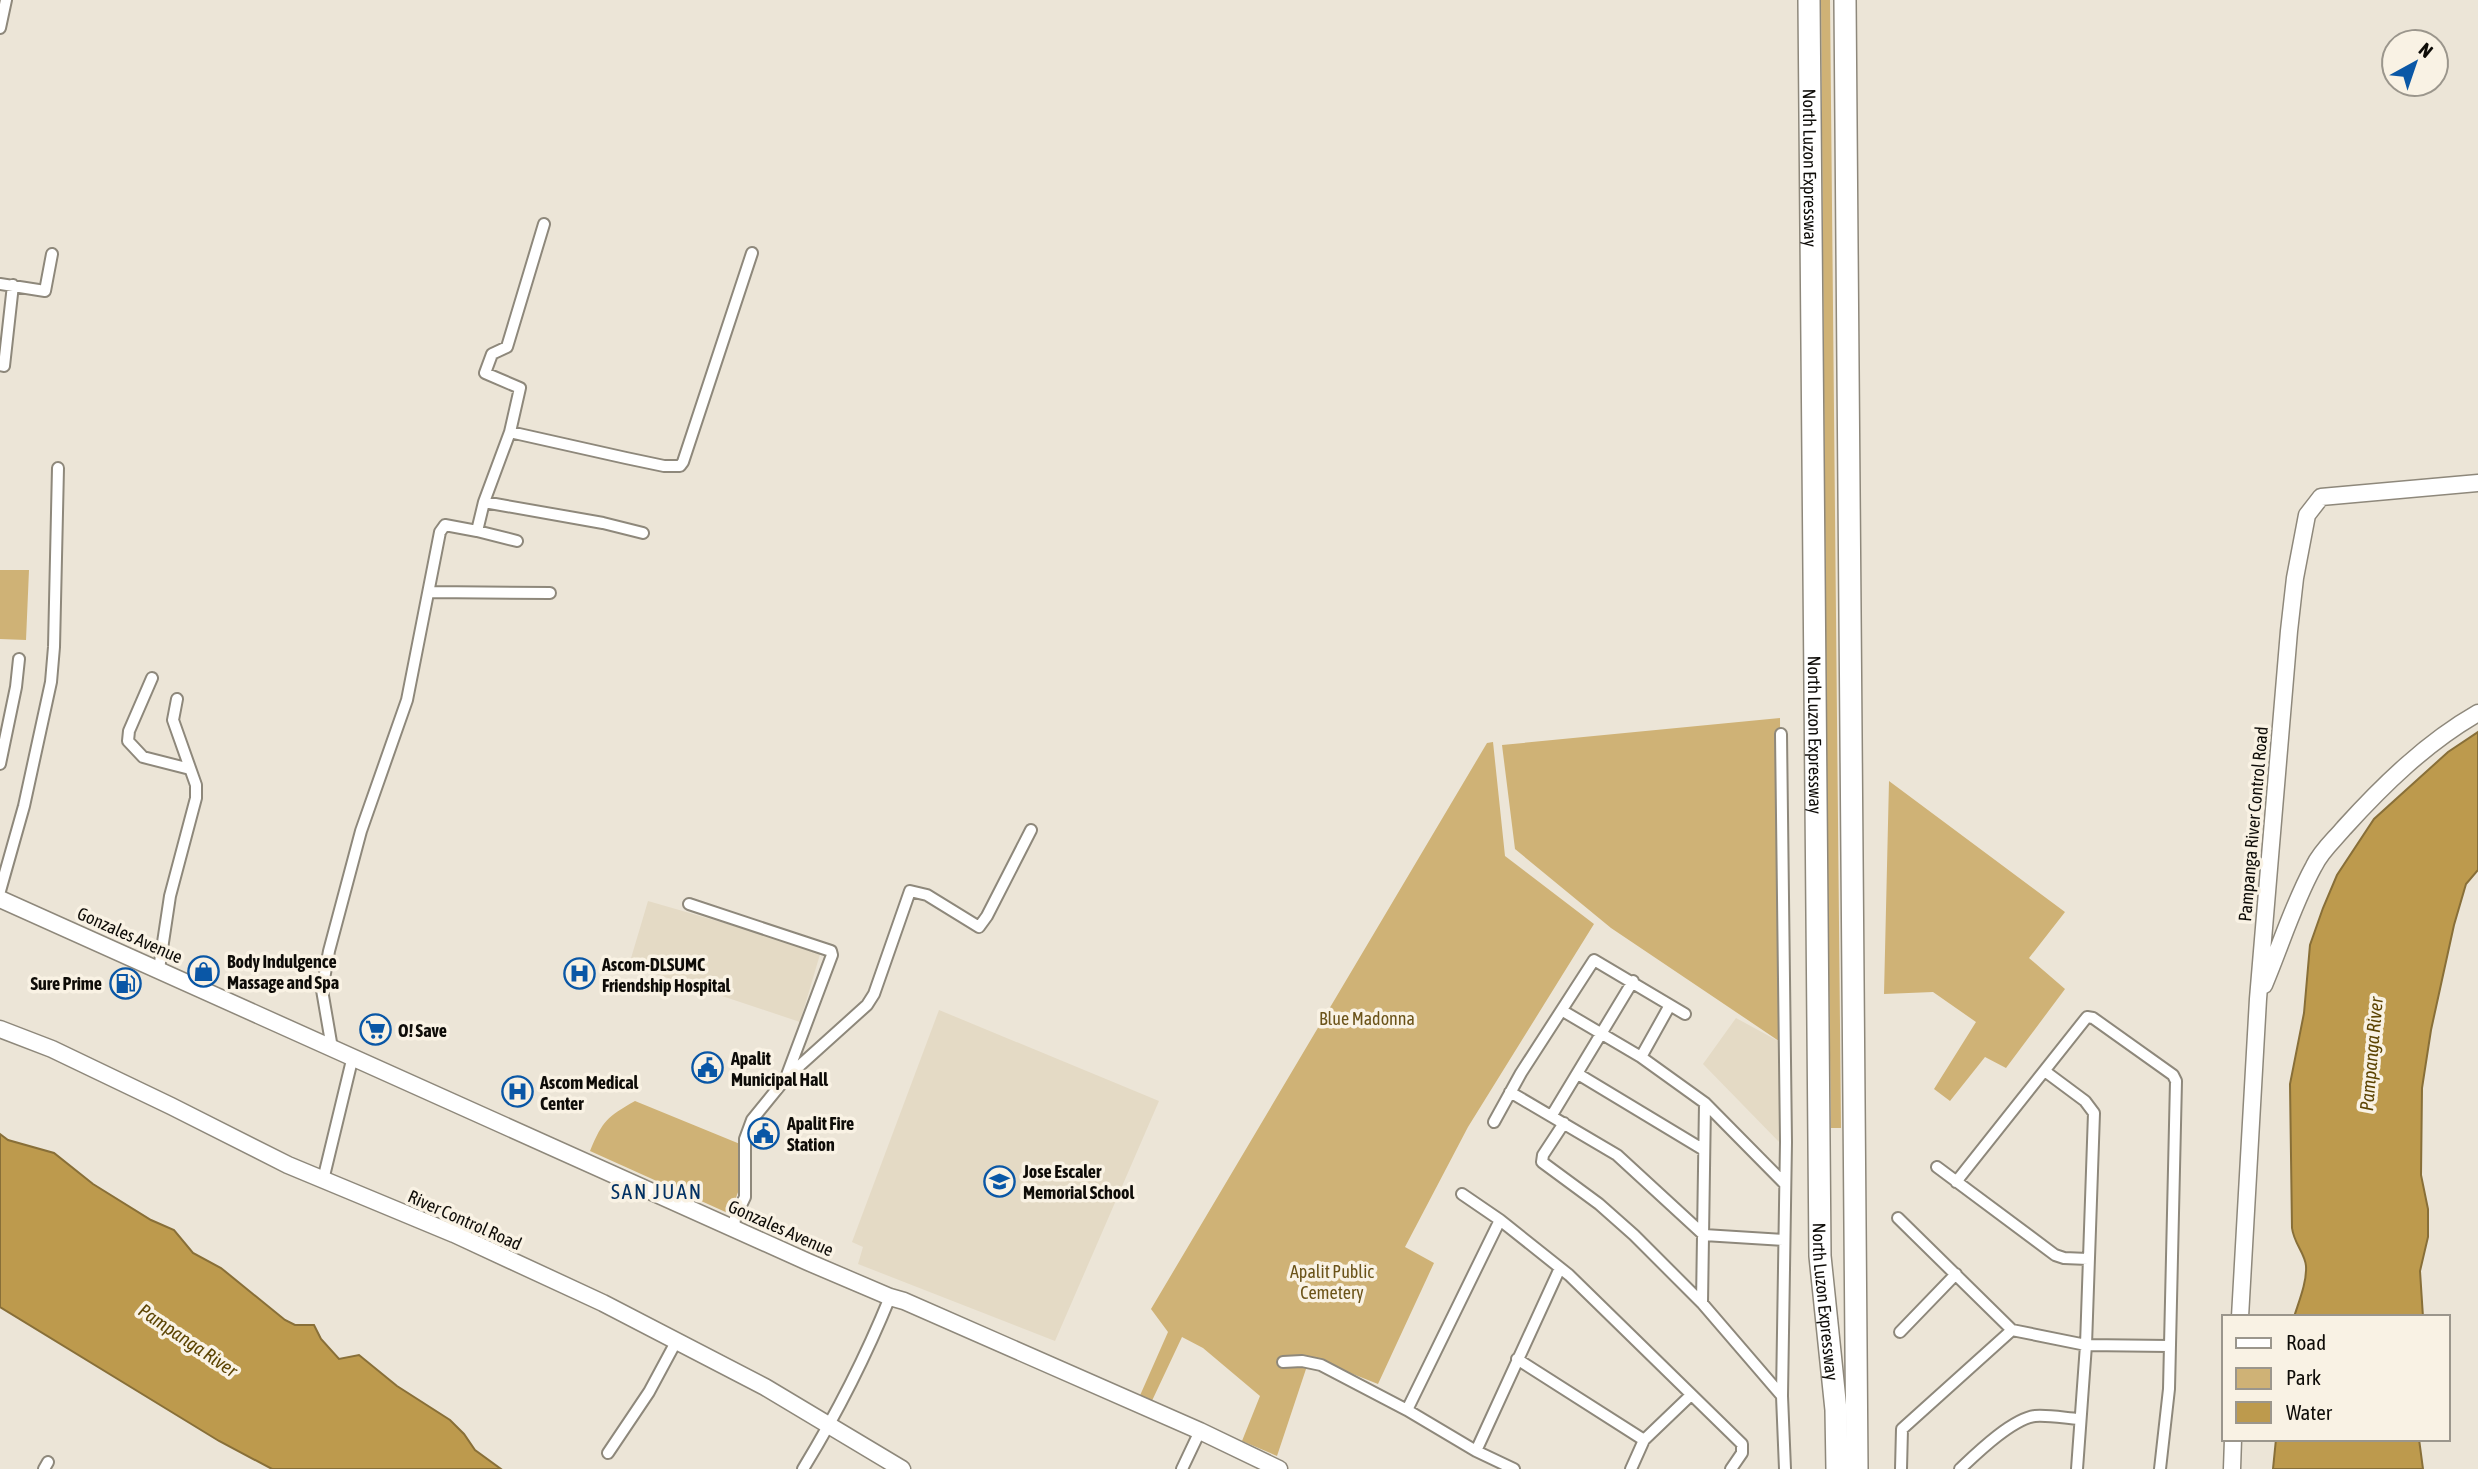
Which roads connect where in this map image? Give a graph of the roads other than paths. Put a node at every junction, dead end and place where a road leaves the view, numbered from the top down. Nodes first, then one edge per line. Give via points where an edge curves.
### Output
1 (6, 0) edge
2 (1810, 0) edge
3 (1845, 0) edge
4 (0, 28) edge
5 (544, 224) dead end
6 (752, 253) dead end
7 (52, 254) dead end
8 (0, 284) edge
9 (13, 285) junction
10 (0, 365) edge
11 (510, 432) junction
12 (58, 468) dead end
13 (2478, 483) edge
14 (484, 502) junction
15 (477, 531) junction
16 (643, 533) dead end
17 (517, 541) dead end
18 (430, 592) junction
19 (550, 593) dead end
20 (19, 659) dead end
21 (152, 678) dead end
22 (177, 699) dead end
23 (2478, 713) edge
24 (1781, 734) dead end
25 (0, 764) edge
26 (190, 769) junction
27 (1031, 830) dead end
28 (0, 891) edge
29 (0, 899) edge
30 (688, 904) dead end
31 (159, 969) junction
32 (1633, 981) junction
33 (2258, 999) junction
34 (1671, 1005) junction
35 (1563, 1011) junction
36 (1685, 1014) dead end
37 (0, 1029) edge
38 (1602, 1034) junction
39 (332, 1048) junction
40 (353, 1056) junction
41 (1641, 1057) junction
42 (2046, 1072) junction
43 (1577, 1074) junction
44 (786, 1078) junction
45 (1510, 1092) junction
46 (1705, 1103) junction
47 (1552, 1115) junction
48 (1494, 1122) dead end
49 (1564, 1123) junction
50 (1704, 1150) junction
51 (1937, 1167) dead end
52 (323, 1180) junction
53 (1956, 1182) junction
54 (1784, 1183) junction
55 (1462, 1194) dead end
56 (1898, 1218) dead end
57 (1500, 1220) junction
58 (734, 1228) junction
59 (1704, 1235) junction
60 (1783, 1240) junction
61 (2088, 1259) junction
62 (1560, 1268) junction
63 (1956, 1274) junction
64 (890, 1297) junction
65 (1702, 1303) junction
66 (2240, 1315) edge
67 (2012, 1330) junction
68 (1900, 1332) dead end
69 (677, 1340) junction
70 (2086, 1345) junction
71 (2169, 1346) junction
72 (1517, 1359) junction
73 (1283, 1362) dead end
74 (1691, 1395) junction
75 (1782, 1396) junction
76 (1407, 1410) junction
77 (2079, 1419) junction
78 (828, 1424) junction
79 (1200, 1431) junction
80 (1644, 1440) junction
81 (2233, 1441) edge
82 (1476, 1451) junction
83 (608, 1453) dead end
84 (803, 1469) edge
85 (902, 1469) edge
86 (1182, 1469) edge
87 (1279, 1469) edge
88 (1514, 1469) edge
89 (1631, 1469) edge
90 (1731, 1469) edge
91 (1785, 1469) edge
92 (1837, 1469) edge
93 (1857, 1469) edge
94 (1901, 1469) edge
95 (1960, 1469) edge
96 (2077, 1469) edge
97 (2160, 1469) edge
98 (2232, 1469) edge

1 - 4 street
2 - 92 highway, North Luzon Expressway via 1820,1256 1836,1410
3 - 93 highway, North Luzon Expressway
5 - 11 street via 507,347 492,354 485,373 520,388
6 - 11 street via 680,466
7 - 9 street via 45,291
8 - 9 street
9 - 10 street via 4,366
11 - 14 street
12 - 28 street via 51,682
13 - 33 main road, Pampanga River Control Road via 2322,497 2307,515 2289,631
14 - 15 street
14 - 16 street
15 - 17 street
15 - 18 street via 445,525
18 - 19 street
18 - 39 street via 407,700 361,831 329,951 323,990
20 - 25 street
21 - 26 street via 128,741 143,757
22 - 26 street via 173,720
23 - 33 main road via 2404,768 2321,854 2291,914
24 - 54 street
26 - 31 street via 196,798 170,896
27 - 44 street via 979,927 927,895 910,891 867,1005
29 - 31 main road, Gonzales Avenue
30 - 44 street via 831,951
31 - 39 main road, Gonzales Avenue
32 - 34 street
32 - 35 street via 1594,960
32 - 38 street
33 - 66 main road, Pampanga River Control Road
34 - 36 street
34 - 41 street
35 - 38 street
35 - 45 street
37 - 52 main road, River Control Road via 52,1049
38 - 41 street
38 - 43 street
39 - 40 main road, Gonzales Avenue
40 - 52 street
40 - 58 main road, Gonzales Avenue
41 - 46 street
42 - 53 street
42 - 61 street via 2094,1113
42 - 71 street via 2090,1017 2176,1081
43 - 47 street
43 - 50 street
44 - 58 street via 752,1120 745,1139 745,1197
45 - 47 street
45 - 48 street
46 - 50 street
46 - 54 street
47 - 49 street
49 - 59 street via 1616,1156
49 - 65 street via 1542,1162 1599,1204
50 - 59 street
51 - 53 street
52 - 69 main road, River Control Road via 454,1234
53 - 61 street via 2055,1255
54 - 60 street
55 - 57 street
56 - 63 street
57 - 62 street
57 - 76 street
58 - 64 main road, Gonzales Avenue
59 - 60 street
59 - 65 street
60 - 75 street
61 - 70 street
62 - 72 street
62 - 74 street
63 - 67 street
63 - 68 street
64 - 78 street
64 - 79 main road, Gonzales Avenue
65 - 75 street
67 - 70 street
67 - 94 street via 1902,1429
69 - 78 main road, River Control Road
69 - 83 street
70 - 71 street
70 - 77 street
71 - 97 street
72 - 80 street
72 - 82 street
73 - 76 street via 1321,1365
74 - 80 street
74 - 90 street via 1742,1444 1742,1453
75 - 91 street
76 - 82 street
77 - 95 street via 2036,1416 2021,1420
77 - 96 street
78 - 84 street
78 - 85 main road, River Control Road
79 - 86 street
79 - 87 main road, Gonzales Avenue
80 - 89 street
81 - 98 main road
82 - 88 street

